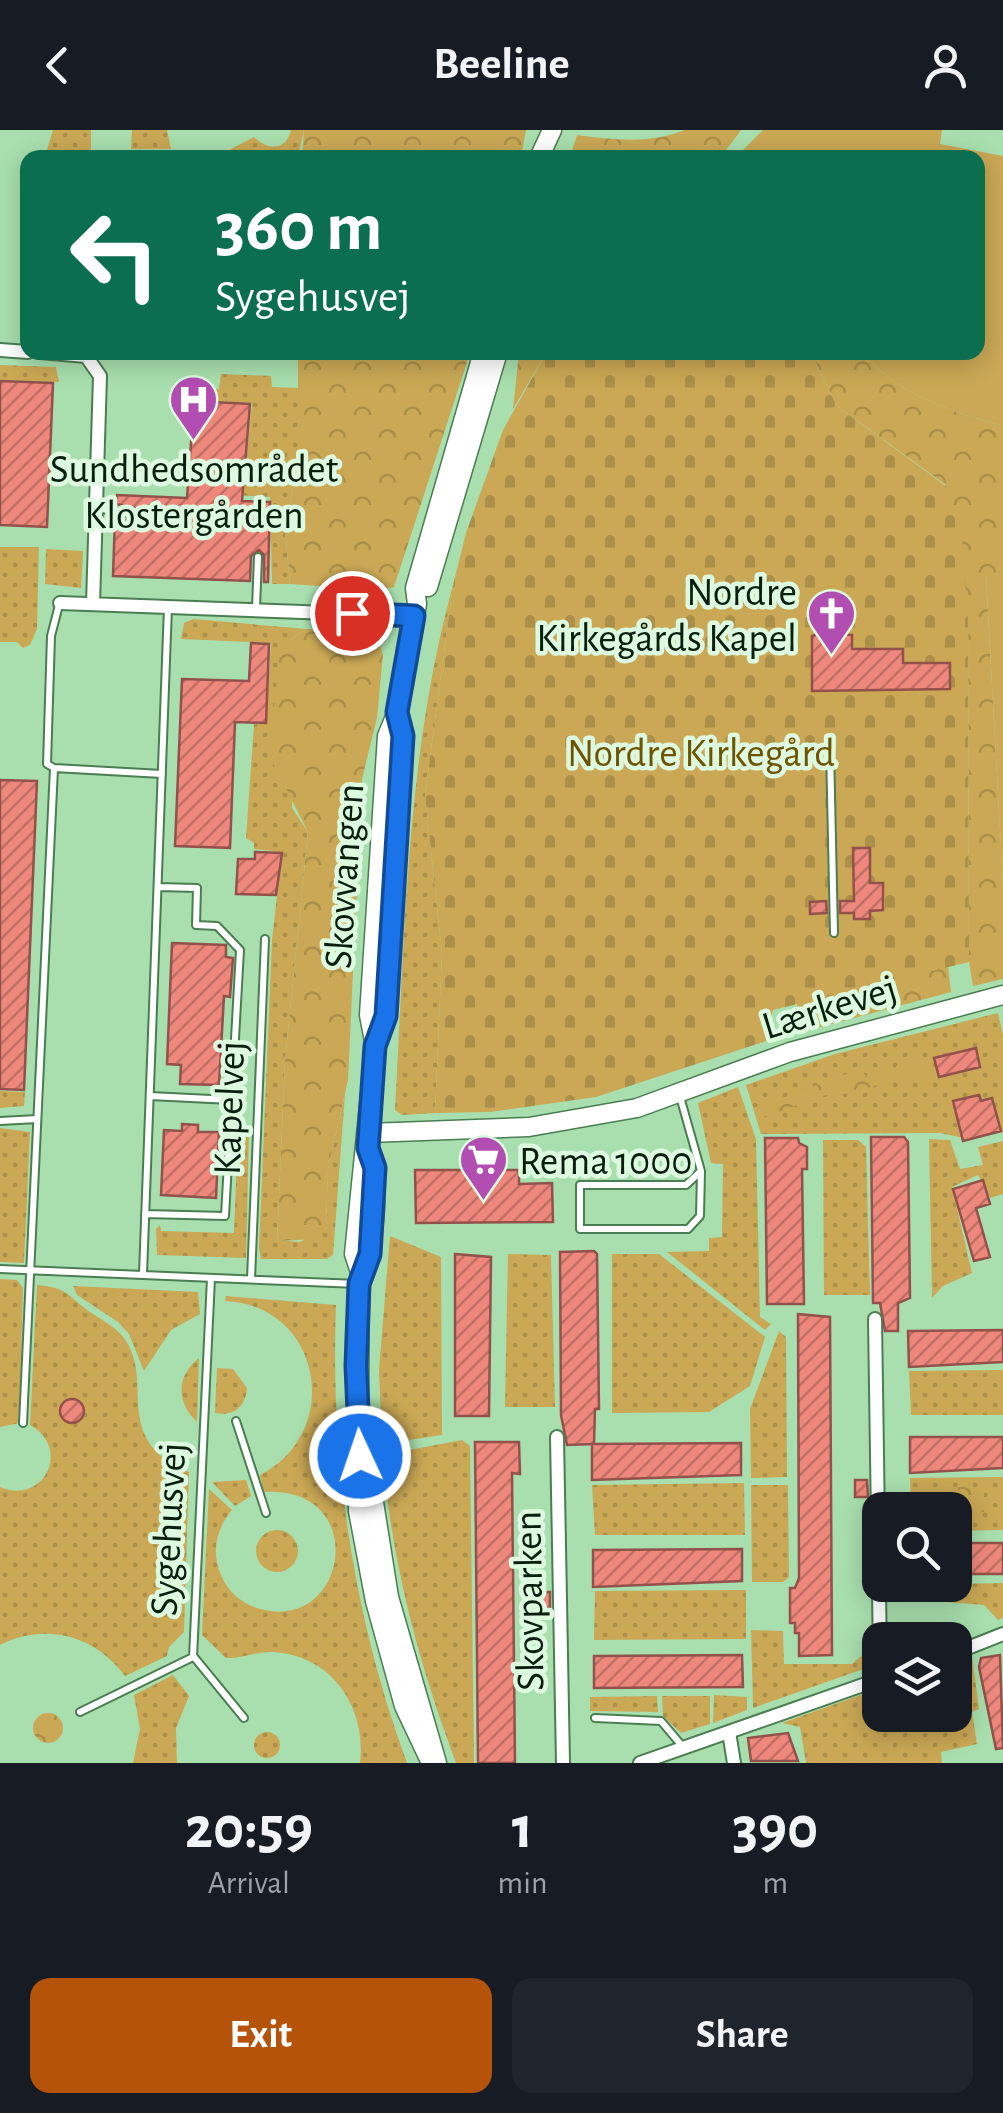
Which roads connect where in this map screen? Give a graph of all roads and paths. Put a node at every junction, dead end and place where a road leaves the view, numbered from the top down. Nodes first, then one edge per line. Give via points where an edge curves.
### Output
1 (89, 360) edge
2 (481, 360) edge
3 (496, 360) edge
4 (98, 508) junction
5 (142, 516) dead end
6 (258, 557) dead end
7 (60, 604) joint
8 (93, 604) junction
9 (168, 607) junction
10 (256, 608) junction
11 (415, 610) junction
12 (830, 748) dead end
13 (54, 768) junction
14 (162, 774) junction
15 (158, 887) junction
16 (834, 933) dead end
17 (265, 939) dead end
18 (1003, 995) edge
19 (679, 1092) junction
20 (150, 1096) junction
21 (232, 1100) junction
22 (37, 1119) junction
23 (0, 1121) edge
24 (368, 1141) junction
25 (701, 1171) junction
26 (146, 1214) junction
27 (0, 1269) edge
28 (29, 1270) junction
29 (143, 1274) junction
30 (211, 1278) junction
31 (359, 1278) junction
32 (251, 1279) junction
33 (874, 1320) dead end
34 (236, 1421) dead end
35 (23, 1423) dead end
36 (557, 1437) dead end
37 (266, 1514) dead end
38 (879, 1622) edge
39 (1003, 1634) edge
40 (972, 1646) edge
41 (194, 1657) junction
42 (862, 1685) edge
43 (80, 1712) dead end
44 (244, 1718) dead end
45 (595, 1718) dead end
46 (729, 1732) junction
47 (684, 1748) junction
48 (434, 1763) edge
49 (563, 1763) edge
50 (640, 1763) edge
51 (734, 1763) edge

1 - 4 street via 99,371
2 - 11 street, Skovvangen via 415,588
3 - 11 street, Skovvangen
4 - 5 lane
4 - 8 street
6 - 10 lane
7 - 8 street
7 - 13 lane via 51,636 47,764
8 - 9 street
9 - 10 street
9 - 14 lane
10 - 11 street
11 - 24 street, Skovvangen via 397,712 403,736 386,1016 375,1046
12 - 16 lane
13 - 14 lane
13 - 22 lane
14 - 15 lane
15 - 20 lane
15 - 21 lane via 197,888 196,925 217,926 240,950
17 - 32 lane, Kapelvej
18 - 19 street, Lærkevej via 862,1030
19 - 24 street, Lærkevej via 636,1108 530,1128
19 - 25 lane
20 - 21 lane
20 - 26 lane
21 - 26 lane via 225,1216
22 - 23 lane
22 - 28 lane
24 - 31 street, Skovvangen via 375,1168 370,1254
25 - 25 lane via 686,1186 580,1185 580,1229 688,1229 700,1216
26 - 29 lane
27 - 28 lane
28 - 29 lane
28 - 35 lane
29 - 30 lane
30 - 32 lane
30 - 41 lane, Sygehusvej
31 - 32 lane
31 - 48 street, Skovvangen via 360,1456
33 - 38 street
34 - 37 lane
36 - 49 street, Skovparken
39 - 40 street
41 - 43 lane, Sygehusvej
41 - 44 lane
42 - 46 street
45 - 47 lane via 661,1721
46 - 47 street
46 - 51 street
47 - 50 street

